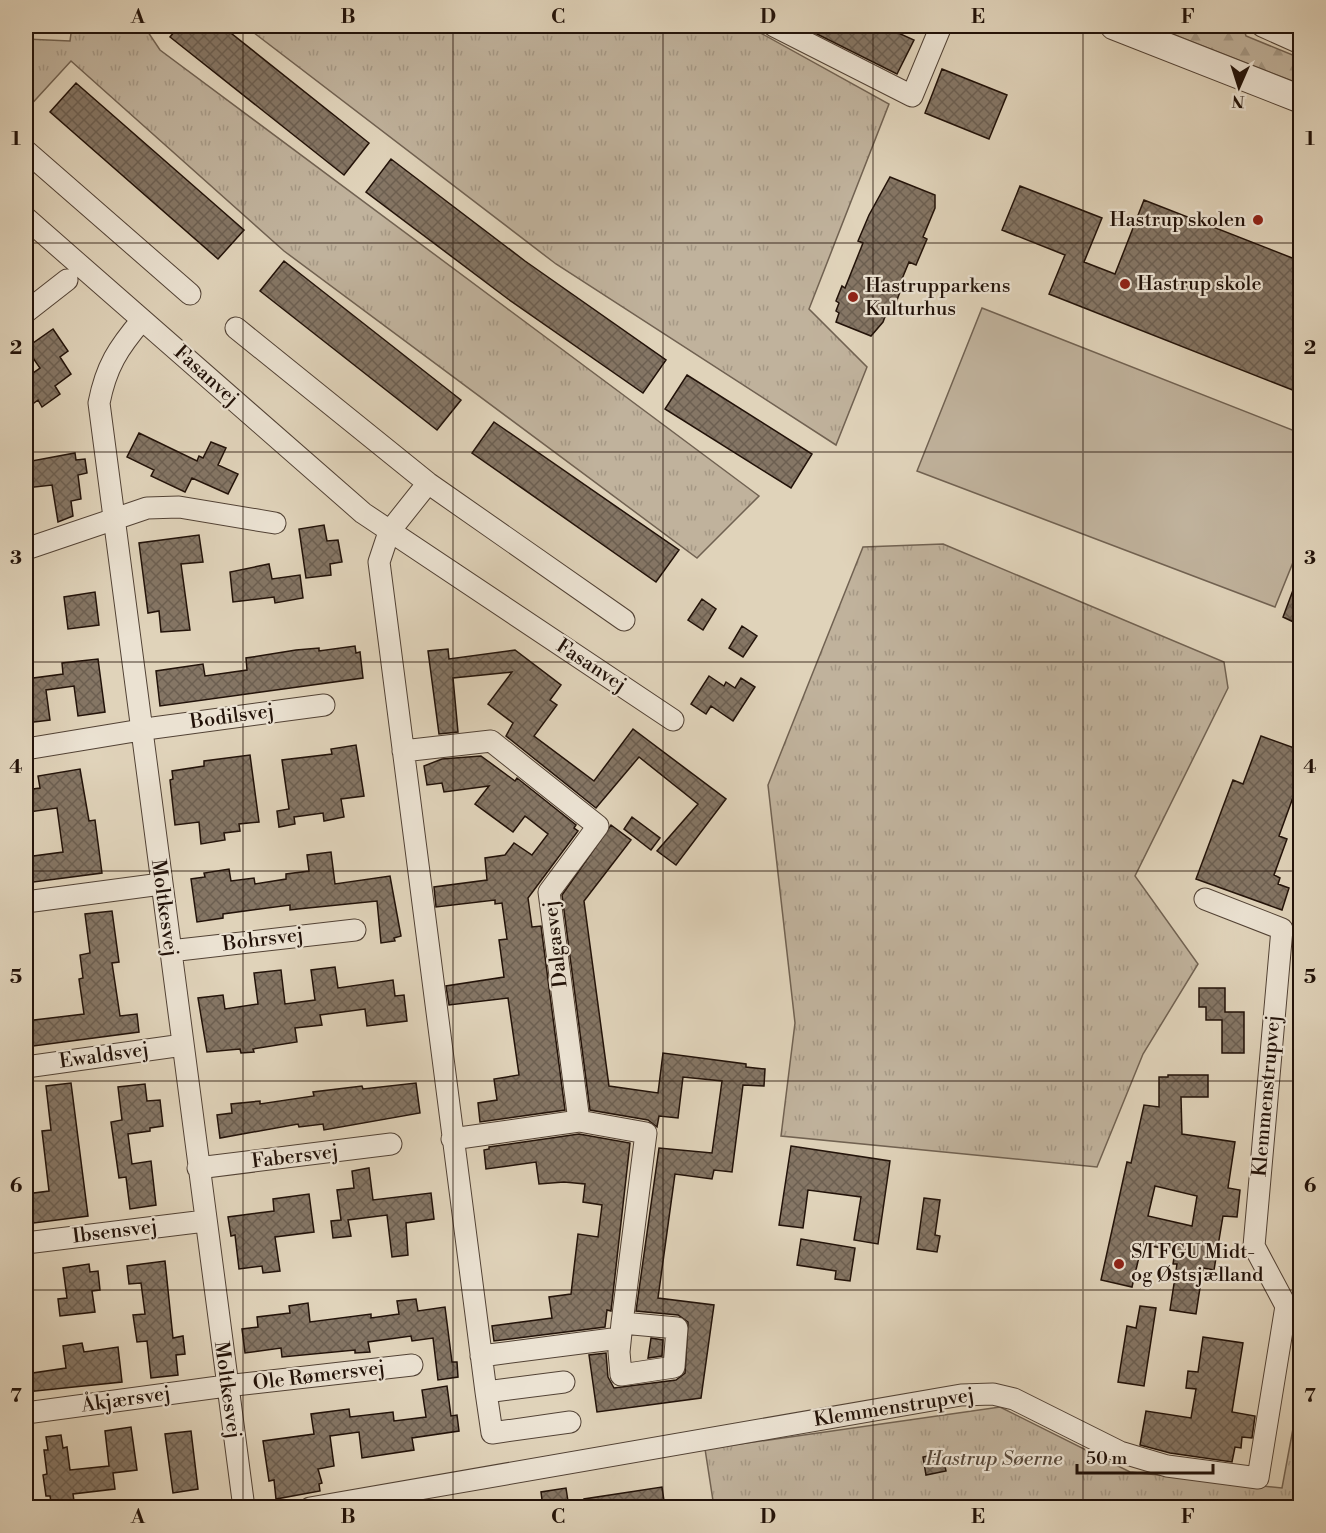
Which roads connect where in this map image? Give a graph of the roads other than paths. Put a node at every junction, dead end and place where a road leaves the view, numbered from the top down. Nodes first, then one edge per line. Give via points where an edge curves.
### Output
1 (774, 26) edge
2 (941, 26) edge
3 (1114, 26) edge
4 (1262, 26) edge
5 (1295, 36) edge
6 (1300, 99) edge
7 (26, 151) edge
8 (26, 218) edge
9 (67, 280) dead end
10 (190, 294) dead end
11 (26, 312) edge
12 (142, 320) junction
13 (236, 328) dead end
14 (428, 483) junction
15 (112, 517) junction
16 (275, 523) dead end
17 (389, 532) junction
18 (26, 549) edge
19 (624, 620) dead end
20 (324, 705) dead end
21 (673, 720) dead end
22 (141, 730) junction
23 (26, 749) edge
24 (404, 751) junction
25 (161, 884) junction
26 (1205, 899) dead end
27 (26, 902) edge
28 (355, 930) dead end
29 (170, 951) junction
30 (183, 1045) junction
31 (26, 1067) edge
32 (579, 1121) junction
33 (452, 1139) junction
34 (391, 1144) dead end
35 (198, 1168) junction
36 (205, 1221) junction
37 (26, 1243) edge
38 (481, 1356) junction
39 (412, 1365) dead end
40 (564, 1382) dead end
41 (226, 1386) junction
42 (486, 1392) junction
43 (26, 1413) edge
44 (570, 1422) dead end
45 (244, 1508) edge
46 (310, 1508) edge

1 - 2 street via 912,96
3 - 6 street
4 - 5 street
7 - 10 street
8 - 12 street, Fasanvej
9 - 11 street
12 - 15 street, Moltkesvej via 111,359 99,403
12 - 17 street, Fasanvej via 318,476
13 - 14 street
14 - 17 street
14 - 19 street
15 - 16 street via 163,506
15 - 18 street
15 - 22 street, Moltkesvej
17 - 21 street, Fasanvej
17 - 24 street via 379,562
20 - 22 street, Bodilsvej
22 - 23 street, Bodilsvej
22 - 25 street, Moltkesvej
24 - 32 street, Dalgasvej via 491,741 598,826 549,892
24 - 33 street
25 - 27 street
25 - 29 street, Moltkesvej
26 - 46 street, Klemmenstrupvej via 1282,929 1254,1246 1286,1306 1257,1478 1167,1466 1120,1452 1014,1399 993,1394 961,1395
28 - 29 street, Bohrsvej
29 - 30 street, Moltkesvej
30 - 31 street, Ewaldsvej
30 - 35 street, Moltkesvej
32 - 33 street
32 - 38 street via 646,1133 621,1330
33 - 38 street
34 - 35 street, Fabersvej
35 - 36 street, Moltkesvej
36 - 37 street, Ibsensvej
36 - 41 street, Moltkesvej
38 - 42 street
39 - 41 street, Ole Rømersvej
40 - 42 street
41 - 43 street, Åkjærsvej
41 - 45 street, Moltkesvej
42 - 44 street via 492,1433

